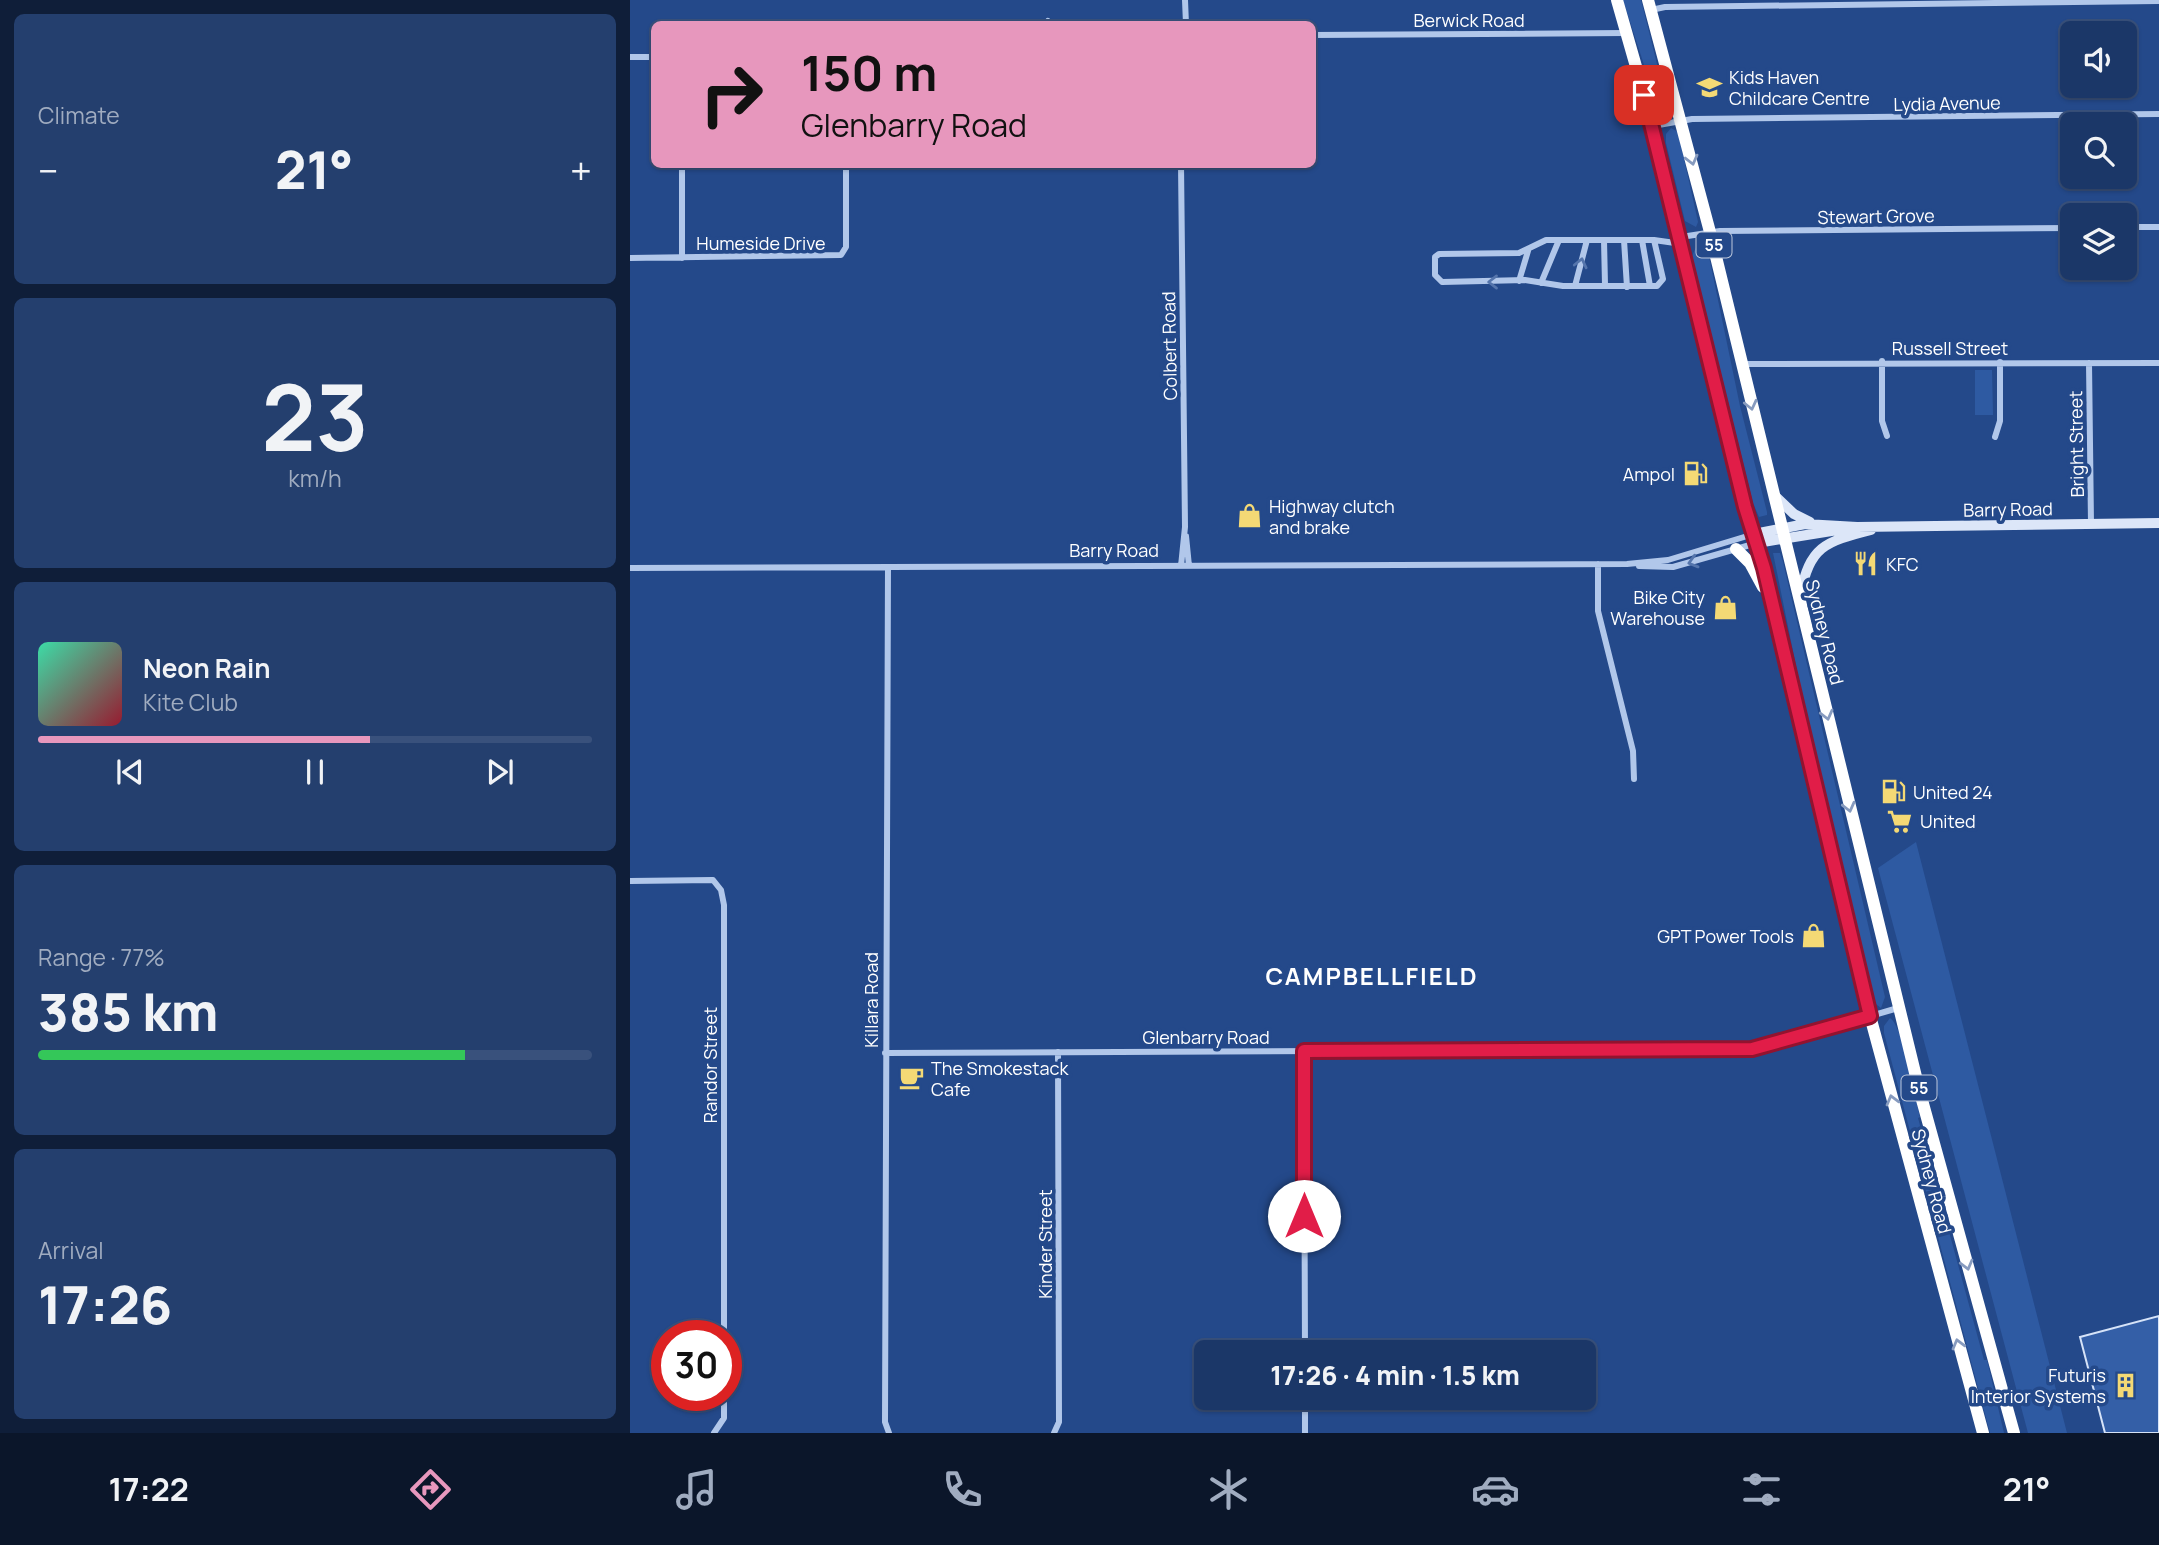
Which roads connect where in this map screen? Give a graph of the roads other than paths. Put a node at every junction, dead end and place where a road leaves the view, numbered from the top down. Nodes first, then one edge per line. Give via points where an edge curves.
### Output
1 (1185, 0) edge
2 (1617, 0) edge
3 (2159, 1) edge
4 (1649, 5) edge
5 (1185, 21) edge
6 (1626, 33) junction
7 (1316, 35) edge
8 (630, 57) edge
9 (651, 57) edge
10 (2159, 114) edge
11 (1682, 120) junction
12 (1653, 126) junction
13 (682, 168) edge
14 (846, 168) edge
15 (1181, 168) edge
16 (2137, 227) edge
17 (2159, 227) edge
18 (2060, 228) edge
19 (1710, 232) junction
20 (1559, 240) junction
21 (1587, 240) junction
22 (1604, 240) junction
23 (1624, 240) junction
24 (1642, 240) junction
25 (1654, 240) junction
26 (1682, 240) junction
27 (1528, 251) junction
28 (630, 258) edge
29 (682, 258) junction
30 (1519, 281) junction
31 (1541, 283) junction
32 (1605, 285) junction
33 (1576, 286) junction
34 (1650, 286) junction
35 (1627, 287) junction
36 (1882, 362) junction
37 (2000, 362) junction
38 (2089, 363) junction
39 (2159, 363) edge
40 (1742, 364) junction
41 (1887, 436) dead end
42 (1995, 437) dead end
43 (1772, 493) junction
44 (2159, 523) edge
45 (1815, 524) junction
46 (2091, 524) junction
47 (1185, 527) junction
48 (1857, 527) junction
49 (1885, 527) junction
50 (1783, 533) junction
51 (1756, 538) junction
52 (1736, 549) junction
53 (1598, 564) junction
54 (1627, 565) junction
55 (1181, 566) junction
56 (1189, 566) junction
57 (888, 567) junction
58 (630, 568) edge
59 (1799, 601) junction
60 (1772, 603) junction
61 (1633, 779) dead end
62 (630, 881) edge
63 (1898, 1008) junction
64 (1870, 1016) junction
65 (1304, 1051) junction
66 (1058, 1052) junction
67 (885, 1053) junction
68 (724, 1320) edge
69 (1305, 1340) edge
70 (1305, 1410) edge
71 (724, 1411) edge
72 (716, 1432) edge
73 (889, 1433) edge
74 (1054, 1433) edge
75 (1305, 1433) edge
76 (1983, 1433) edge
77 (2014, 1433) edge

1 - 5 street
2 - 6 highway, Sydney Road / 55
3 - 4 street
4 - 11 highway, Sydney Road / 55
6 - 7 street, Berwick Road
6 - 12 highway, Sydney Road / 55
8 - 9 street
10 - 11 street, Lydia Avenue
11 - 12 street, Lydia Avenue
11 -> 19 highway, Sydney Road / 55
12 - 26 highway, Sydney Road / 55
13 - 29 street
14 - 29 street, Humeside Drive via 844,254
15 - 47 street, Colbert Road
16 - 17 street
18 - 19 street, Stewart Grove
19 - 26 street, Stewart Grove
19 - 40 highway, Sydney Road / 55
20 - 21 street, Stewart Grove
20 - 27 street, Stewart Grove via 1544,240
20 - 31 street
21 - 22 street, Stewart Grove
33 -> 21 street
22 - 23 street, Stewart Grove
22 - 32 street
23 - 24 street, Stewart Grove
23 - 35 street
24 - 25 street, Stewart Grove
24 - 34 street
25 - 26 street, Stewart Grove
25 - 34 street via 1663,282
26 - 51 highway, Sydney Road / 55
27 - 30 street
30 -> 27 street, Stewart Grove via 1441,282 1436,278 1435,257
28 - 29 street, Humeside Drive
30 - 31 street
31 - 33 street
32 - 33 street
32 - 35 street
34 - 35 street
36 - 37 street, Russell Street
36 - 40 street, Russell Street
36 - 41 street via 1882,421
37 - 38 street, Russell Street
37 - 42 street via 2000,421
38 - 39 street, Russell Street
38 - 46 street, Bright Street
40 -> 43 highway, Sydney Road / 55
43 - 45 main road via 1794,514
43 - 50 highway, Sydney Road / 55
44 - 46 main road, Barry Road
45 - 48 main road, Barry Road
45 - 50 main road, Barry Road
46 - 49 main road, Barry Road
47 - 55 street, Colbert Road
47 - 56 street, Colbert Road
48 - 49 main road, Barry Road
48 - 50 main road, Barry Road
49 - 59 main road via 1820,547 1810,563
50 - 51 main road, Barry Road
50 - 59 highway, Sydney Road / 55
51 - 52 street, Barry Road
51 - 54 street, Barry Road via 1668,560
51 - 60 highway, Sydney Road / 55
52 -> 54 street, Barry Road via 1673,567
52 - 60 highway via 1750,563
53 - 54 street, Barry Road
53 - 56 street, Barry Road
53 - 61 street via 1598,611 1633,751
55 - 56 street, Barry Road
55 - 57 street, Barry Road
57 - 58 street, Barry Road
57 - 67 street, Killara Road
59 -> 63 highway, Sydney Road / 55
60 - 64 highway, Sydney Road / 55
62 - 68 street, Randor Street via 713,880 721,890
63 - 64 street, Glenbarry Road
63 -> 77 highway, Sydney Road / 55
64 - 65 street, Glenbarry Road via 1752,1049
76 -> 64 highway, Sydney Road / 55
65 - 66 street, Glenbarry Road
65 - 69 street
66 - 67 street, Glenbarry Road
66 - 74 street, Kinder Street via 1059,1422
67 - 73 street, Killara Road via 885,1422
70 - 75 street
71 - 72 street

